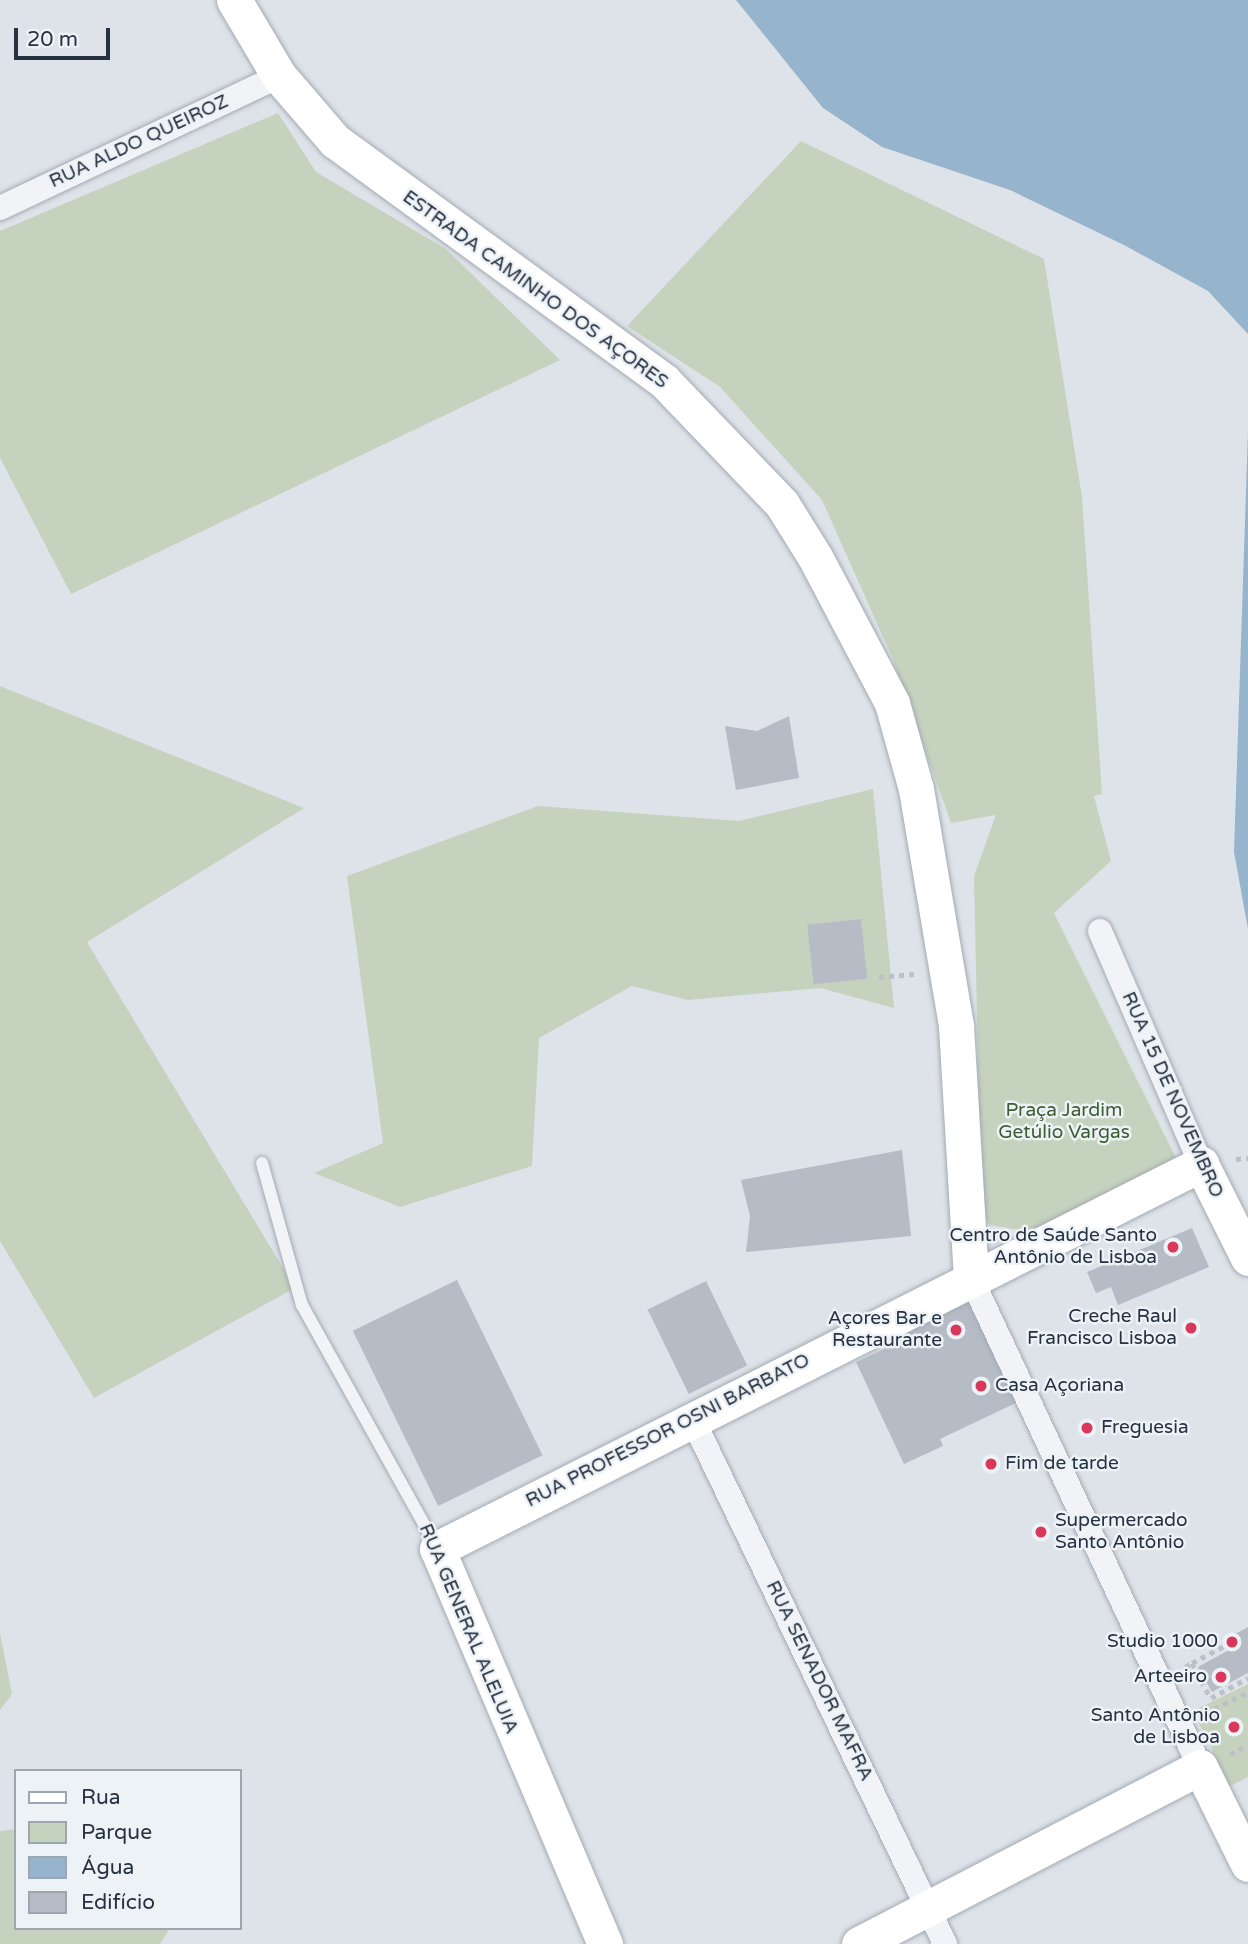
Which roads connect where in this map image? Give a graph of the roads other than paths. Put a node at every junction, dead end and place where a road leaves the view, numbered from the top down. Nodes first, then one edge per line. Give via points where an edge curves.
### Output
1 (234, 0) edge
2 (279, 76) junction
3 (0, 208) edge
4 (1100, 931) dead end
5 (262, 1163) dead end
6 (1201, 1164) junction
7 (1248, 1258) edge
8 (971, 1278) junction
9 (692, 1418) junction
10 (437, 1549) junction
11 (1200, 1767) junction
12 (1248, 1864) edge
13 (927, 1906) junction
14 (605, 1944) edge
15 (859, 1944) edge
16 (946, 1944) edge

1 - 2 main road, ESTRADA CAMINHO DOS AÇORES
2 - 3 street, RUA ALDO QUEIROZ
2 - 8 main road, ESTRADA CAMINHO DOS AÇORES via 354,158 664,381 782,503 816,557 892,703 916,789 956,1026
4 - 6 street, RUA 15 DE NOVEMBRO
5 - 10 lane, RUA GENERAL ALELUIA via 302,1305
6 - 7 main road, RUA 15 DE NOVEMBRO
6 - 8 main road, RUA PROFESSOR OSNI BARBATO
8 - 9 main road, RUA PROFESSOR OSNI BARBATO
8 - 11 street
9 - 10 main road, RUA PROFESSOR OSNI BARBATO
9 - 13 street, RUA SENADOR MAFRA
10 - 14 main road, RUA GENERAL ALELUIA
11 - 12 main road
11 - 13 main road
13 - 15 main road
13 - 16 street, RUA SENADOR MAFRA

